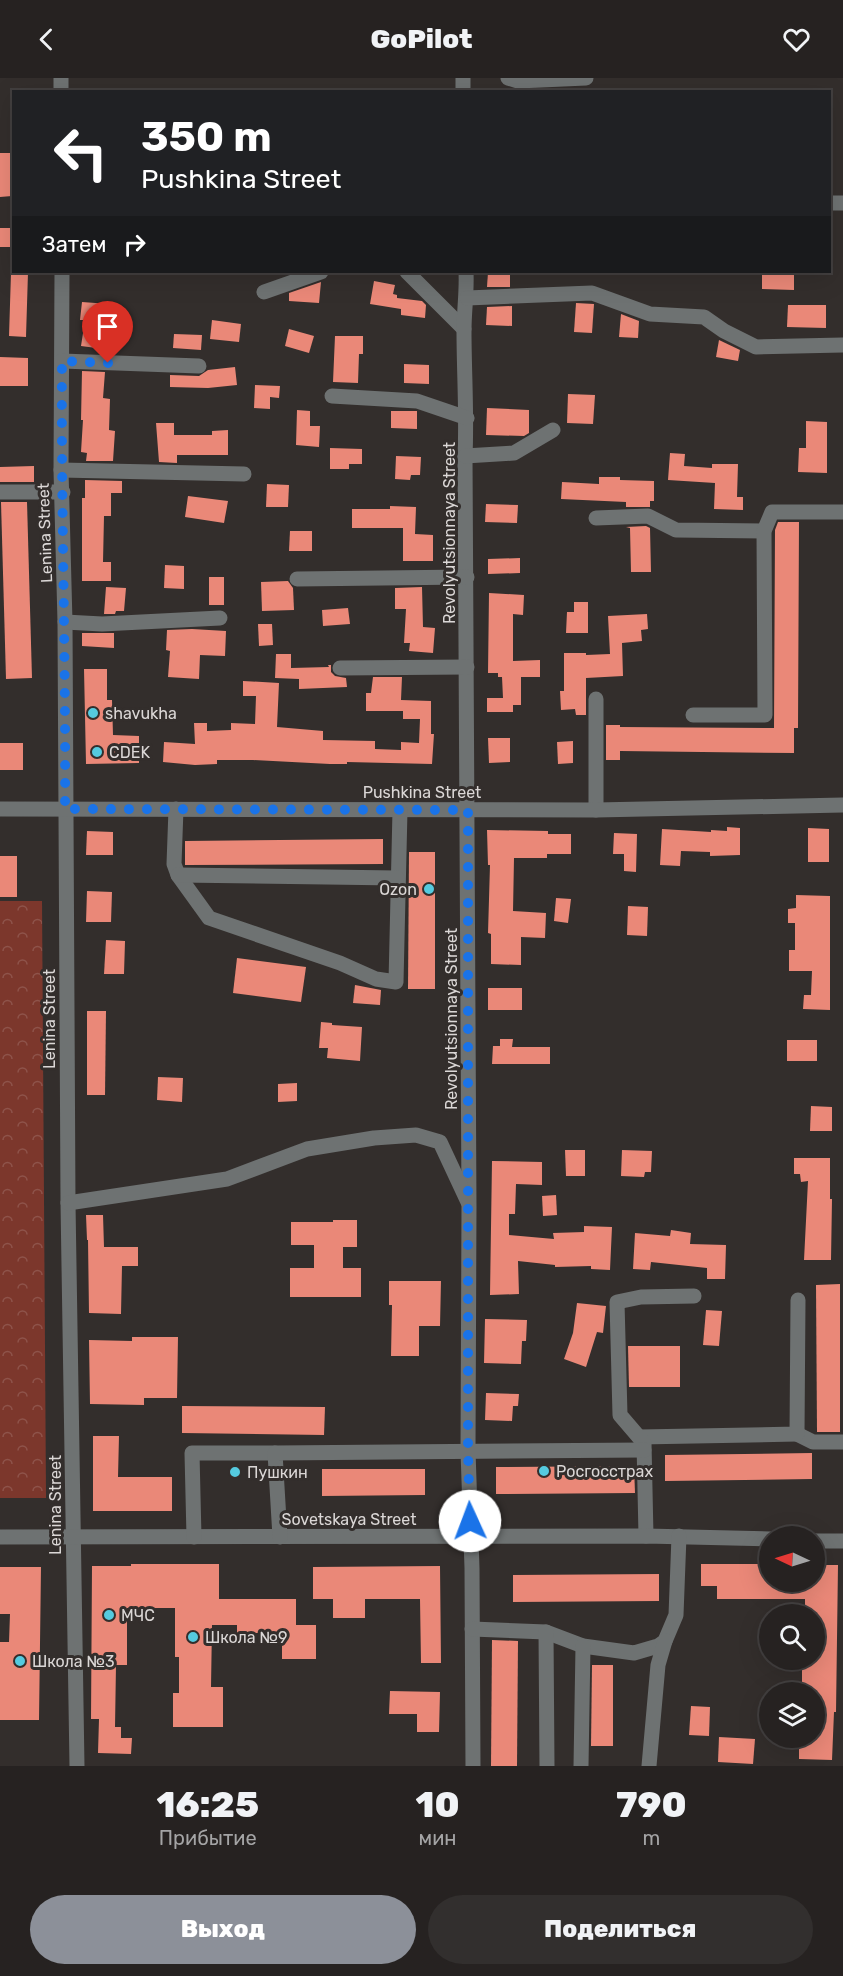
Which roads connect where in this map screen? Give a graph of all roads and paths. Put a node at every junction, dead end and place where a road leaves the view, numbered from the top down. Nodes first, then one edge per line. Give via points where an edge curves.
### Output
1 (508, 78) edge
2 (586, 78) edge
3 (62, 273) edge
4 (318, 273) edge
5 (408, 273) edge
6 (466, 273) edge
7 (264, 292) dead end
8 (467, 298) junction
9 (464, 329) junction
10 (843, 345) edge
11 (62, 361) junction
12 (199, 366) dead end
13 (332, 396) dead end
14 (467, 418) junction
15 (553, 429) dead end
16 (465, 456) junction
17 (61, 470) junction
18 (244, 474) dead end
19 (0, 492) edge
20 (63, 492) junction
21 (843, 512) edge
22 (596, 518) dead end
23 (764, 531) junction
24 (467, 577) junction
25 (297, 579) dead end
26 (220, 618) dead end
27 (65, 622) junction
28 (467, 667) junction
29 (340, 668) dead end
30 (596, 699) dead end
31 (693, 715) dead end
32 (843, 805) edge
33 (0, 809) edge
34 (65, 809) junction
35 (176, 809) junction
36 (400, 810) junction
37 (468, 810) junction
38 (596, 810) junction
39 (178, 875) junction
40 (397, 878) junction
41 (68, 1203) junction
42 (469, 1206) junction
43 (694, 1296) dead end
44 (798, 1300) dead end
45 (797, 1434) junction
46 (843, 1442) edge
47 (641, 1443) junction
48 (468, 1451) junction
49 (275, 1452) junction
50 (646, 1536) junction
51 (680, 1536) junction
52 (0, 1537) edge
53 (194, 1537) junction
54 (471, 1537) junction
55 (74, 1538) junction
56 (280, 1538) junction
57 (759, 1539) edge
58 (825, 1541) edge
59 (843, 1541) edge
60 (472, 1629) junction
61 (546, 1632) junction
62 (665, 1641) junction
63 (583, 1646) junction
64 (77, 1766) edge
65 (473, 1766) edge
66 (547, 1766) edge
67 (581, 1766) edge
68 (649, 1766) edge

1 - 2 street
3 - 11 street, Lenina Street
4 - 7 street
5 - 9 street
6 - 8 street, Revolyutsionnaya Street
8 - 9 street, Revolyutsionnaya Street
8 - 10 street via 592,292 650,314 704,317 756,347
9 - 14 street, Revolyutsionnaya Street
11 - 12 street
11 - 17 street, Lenina Street
13 - 14 street via 417,401
14 - 16 street, Revolyutsionnaya Street
15 - 16 street via 514,453
16 - 24 street, Revolyutsionnaya Street
17 - 18 street
17 - 20 street, Lenina Street
19 - 20 street
20 - 27 street, Lenina Street
21 - 23 street via 772,512
22 - 23 street via 648,516 676,530
23 - 31 street via 765,715
24 - 25 street
24 - 28 street, Revolyutsionnaya Street
26 - 27 street
27 - 34 street, Lenina Street
28 - 29 street
28 - 37 street, Revolyutsionnaya Street
30 - 38 street
32 - 38 street, Pushkina Street
33 - 34 street, Pushkina Street
34 - 35 street, Pushkina Street
34 - 41 street, Lenina Street
35 - 36 street, Pushkina Street
35 - 39 street via 174,864
36 - 37 street, Pushkina Street
36 - 40 street
37 - 38 street, Pushkina Street
37 - 42 street, Revolyutsionnaya Street
39 - 40 street
39 - 40 street via 209,918 376,979 396,982
41 - 42 street via 227,1179 308,1149 416,1135 440,1142
41 - 55 street, Lenina Street
42 - 48 street, Revolyutsionnaya Street
43 - 47 street via 641,1297 617,1302 620,1415
44 - 45 street
45 - 46 street via 813,1442
45 - 47 street
47 - 48 street
47 - 50 street
48 - 49 street
48 - 54 street, Revolyutsionnaya Street
49 - 53 street via 192,1453
49 - 56 street
50 - 51 street, Sovetskaya Street
50 - 54 street, Sovetskaya Street
51 - 57 street, Sovetskaya Street
51 - 62 street via 676,1615
52 - 55 street, Sovetskaya Street
53 - 55 street, Sovetskaya Street
53 - 56 street, Sovetskaya Street
54 - 56 street, Sovetskaya Street
54 - 60 street, Revolyutsionnaya Street
55 - 64 street, Lenina Street
58 - 59 street
60 - 61 street
60 - 65 street, Revolyutsionnaya Street
61 - 63 street
61 - 66 street
62 - 63 street via 634,1653
62 - 68 street via 658,1665
63 - 67 street

